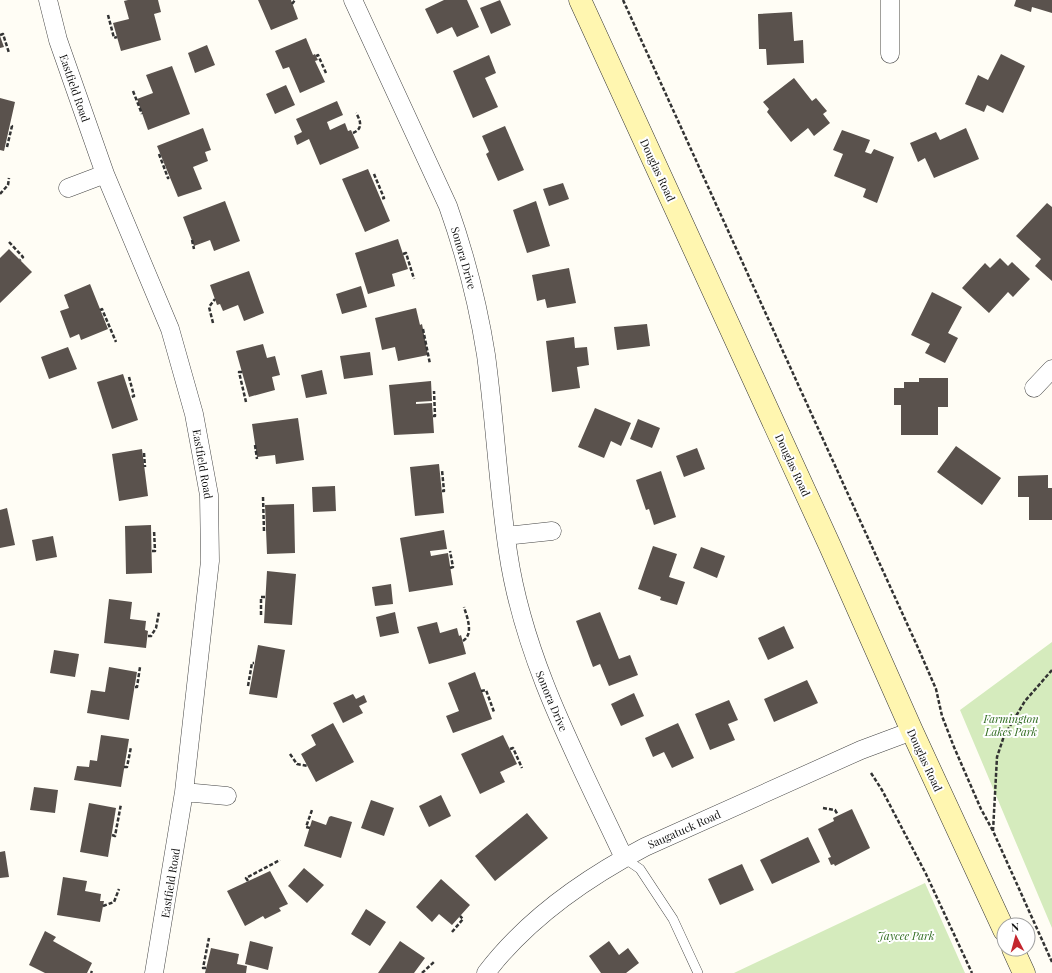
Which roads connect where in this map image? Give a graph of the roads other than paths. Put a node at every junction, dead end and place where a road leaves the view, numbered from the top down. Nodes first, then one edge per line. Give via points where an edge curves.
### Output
1 (48, 0) edge
2 (353, 0) edge
3 (580, 0) edge
4 (890, 0) edge
5 (890, 54) dead end
6 (105, 174) junction
7 (68, 188) dead end
8 (1052, 368) edge
9 (1034, 388) dead end
10 (552, 531) dead end
11 (506, 536) junction
12 (912, 731) junction
13 (184, 792) junction
14 (227, 796) dead end
15 (624, 858) junction
16 (998, 917) edge
17 (1017, 957) edge
18 (154, 973) edge
19 (486, 973) edge
20 (698, 973) edge
21 (1024, 973) edge

1 - 6 street, Eastfield Road via 58,40
2 - 11 street, Sonora Drive via 448,206 463,251 477,305 486,357
3 - 12 street, Douglas Road via 827,539
4 - 5 street
6 - 7 street
6 - 13 street, Eastfield Road via 170,329 194,414 209,495 210,561
8 - 9 street
10 - 11 street
11 - 15 street, Sonora Drive via 526,637 562,725
12 - 15 street, Saugatuck Road via 847,756
12 - 16 street, Douglas Road
13 - 14 street
13 - 18 street, Eastfield Road
15 - 19 street, Saugatuck Road via 536,920
15 - 20 lane via 640,869 673,919
17 - 21 street

